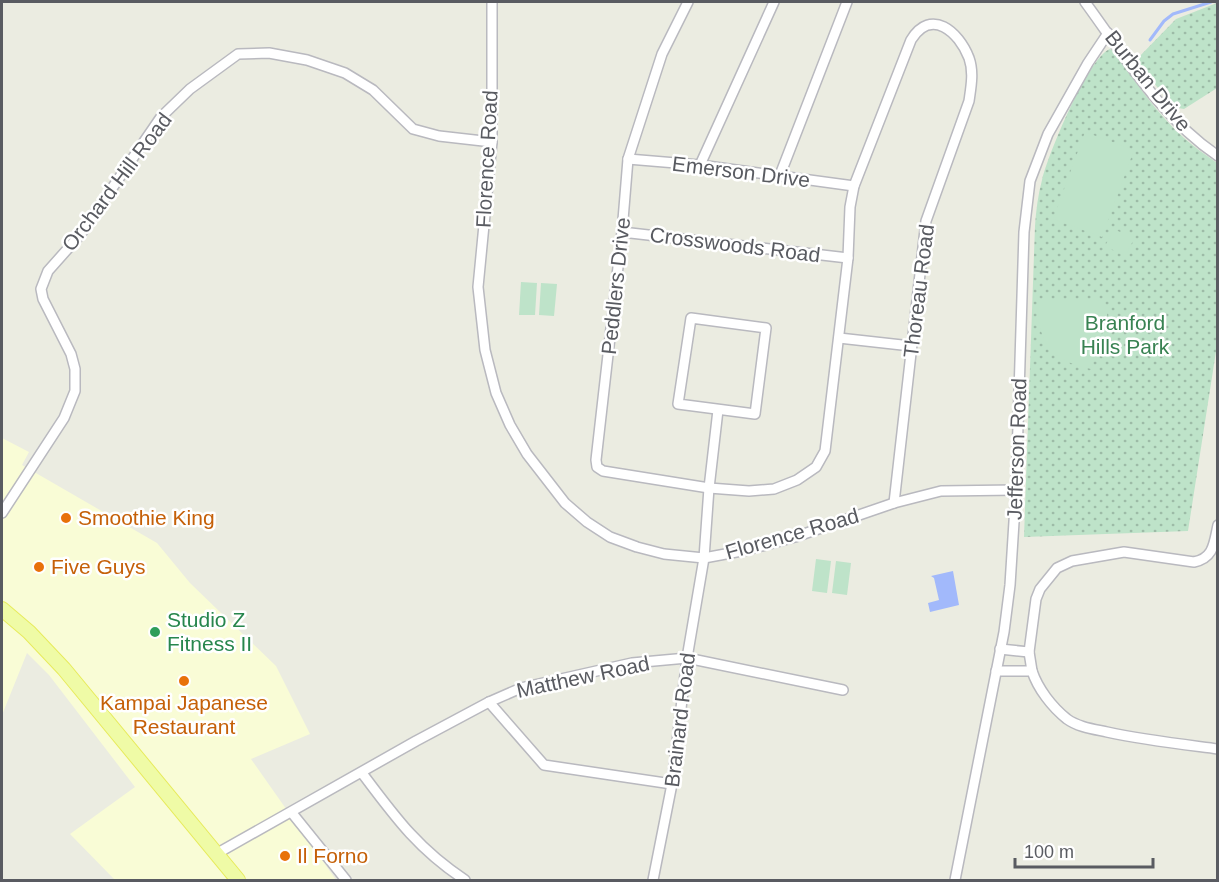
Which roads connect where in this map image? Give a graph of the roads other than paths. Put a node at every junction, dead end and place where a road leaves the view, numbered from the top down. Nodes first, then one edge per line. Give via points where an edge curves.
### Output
1 (492, 2) edge
2 (688, 2) edge
3 (774, 2) edge
4 (846, 2) edge
5 (1085, 2) edge
6 (1108, 33) junction
7 (911, 40) joint
8 (492, 142) junction
9 (1218, 156) edge
10 (628, 159) junction
11 (700, 165) junction
12 (780, 175) junction
13 (854, 186) junction
14 (622, 232) junction
15 (848, 258) junction
16 (839, 338) junction
17 (911, 346) junction
18 (718, 410) junction
19 (709, 488) junction
20 (1016, 490) junction
21 (894, 503) junction
22 (2, 513) edge
23 (1218, 525) edge
24 (704, 558) junction
25 (2, 609) edge
26 (1000, 650) junction
27 (1029, 652) junction
28 (687, 658) junction
29 (1032, 670) junction
30 (996, 671) junction
31 (843, 690) dead end
32 (489, 702) junction
33 (1218, 749) edge
34 (362, 773) junction
35 (672, 784) junction
36 (292, 813) junction
37 (216, 854) junction
38 (238, 880) edge
39 (346, 880) edge
40 (465, 880) edge
41 (653, 880) edge
42 (955, 880) edge

1 - 8 street, Florence Road
2 - 10 street, Peddlers Drive via 662,54
3 - 11 street
4 - 12 street
5 - 6 street, Burban Drive
6 - 9 street, Burban Drive via 1166,109
6 - 20 street, Jefferson Road via 1048,134 1030,181 1024,232
7 - 13 street, Peddlers Drive
7 - 17 street, Thoreau Road via 918,29 929,24 945,28 957,38 969,58 972,80 969,101 926,221
8 - 22 street, Orchard Hill Road via 413,129 373,90 345,73 307,60 268,53 238,54 200,82 161,117 80,235 43,279 43,299 75,369 75,391 64,418
8 - 24 street, Florence Road via 478,287 485,350 496,393 510,425 544,478 587,522 637,548
10 - 11 street, Emerson Drive
10 - 14 street, Peddlers Drive
11 - 12 street, Emerson Drive
12 - 13 street, Emerson Drive
13 - 15 street, Peddlers Drive
14 - 15 street, Crosswoods Road
14 - 19 street, Peddlers Drive via 597,467
15 - 16 street, Peddlers Drive
16 - 17 street
16 - 19 street, Peddlers Drive via 825,451 816,467 774,489
17 - 21 street, Thoreau Road
18 - 18 street via 678,404 690,318 766,328 755,414
18 - 19 street
19 - 24 street
20 - 21 street, Florence Road via 940,491
20 - 26 street, Jefferson Road via 1010,585
21 - 24 street, Florence Road via 795,537
23 - 27 street via 1210,554 1203,560 1124,552 1072,561 1057,568 1036,599
24 - 28 street, Brainard Road
25 - 37 main road via 64,669
26 - 27 street
26 - 30 street, Jefferson Road
27 - 29 street
28 - 31 street, Matthew Road
28 - 32 street, Matthew Road via 600,669 520,688
28 - 35 street, Brainard Road
29 - 30 street
29 - 33 street via 1050,702 1068,720 1084,727
30 - 42 street, Jefferson Road
32 - 34 street, Matthew Road
32 - 35 street via 544,765
34 - 36 street, Matthew Road
34 - 40 street via 426,851
35 - 41 street, Brainard Road
36 - 37 street, Matthew Road
36 - 39 street
37 - 38 main road

